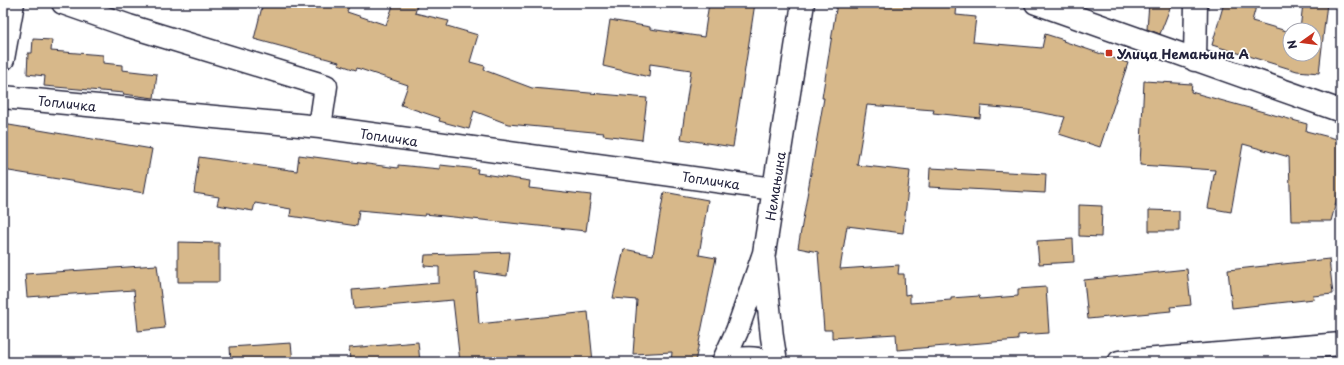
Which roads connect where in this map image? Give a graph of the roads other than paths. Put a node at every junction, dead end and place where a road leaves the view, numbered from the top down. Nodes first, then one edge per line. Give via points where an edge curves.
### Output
1 (13, 3) edge
2 (63, 3) edge
3 (802, 3) edge
4 (1036, 3) edge
5 (1196, 3) edge
6 (3, 59) edge
7 (1195, 60) junction
8 (3, 97) edge
9 (1341, 111) edge
10 (320, 128) junction
11 (774, 189) junction
12 (764, 253) junction
13 (1341, 344) edge
14 (723, 362) edge
15 (731, 362) edge
16 (767, 362) edge
17 (776, 362) edge
18 (1119, 362) edge

1 - 6 street
2 - 10 street via 129,26 326,86
3 - 11 street, Немањина
4 - 7 street
5 - 7 street
7 - 9 street
8 - 10 street, Топличка
10 - 11 street, Топличка
11 - 12 street, Немањина
12 - 14 street, Немањина via 737,331
12 - 17 street
13 - 18 street
15 - 16 street via 748,358

